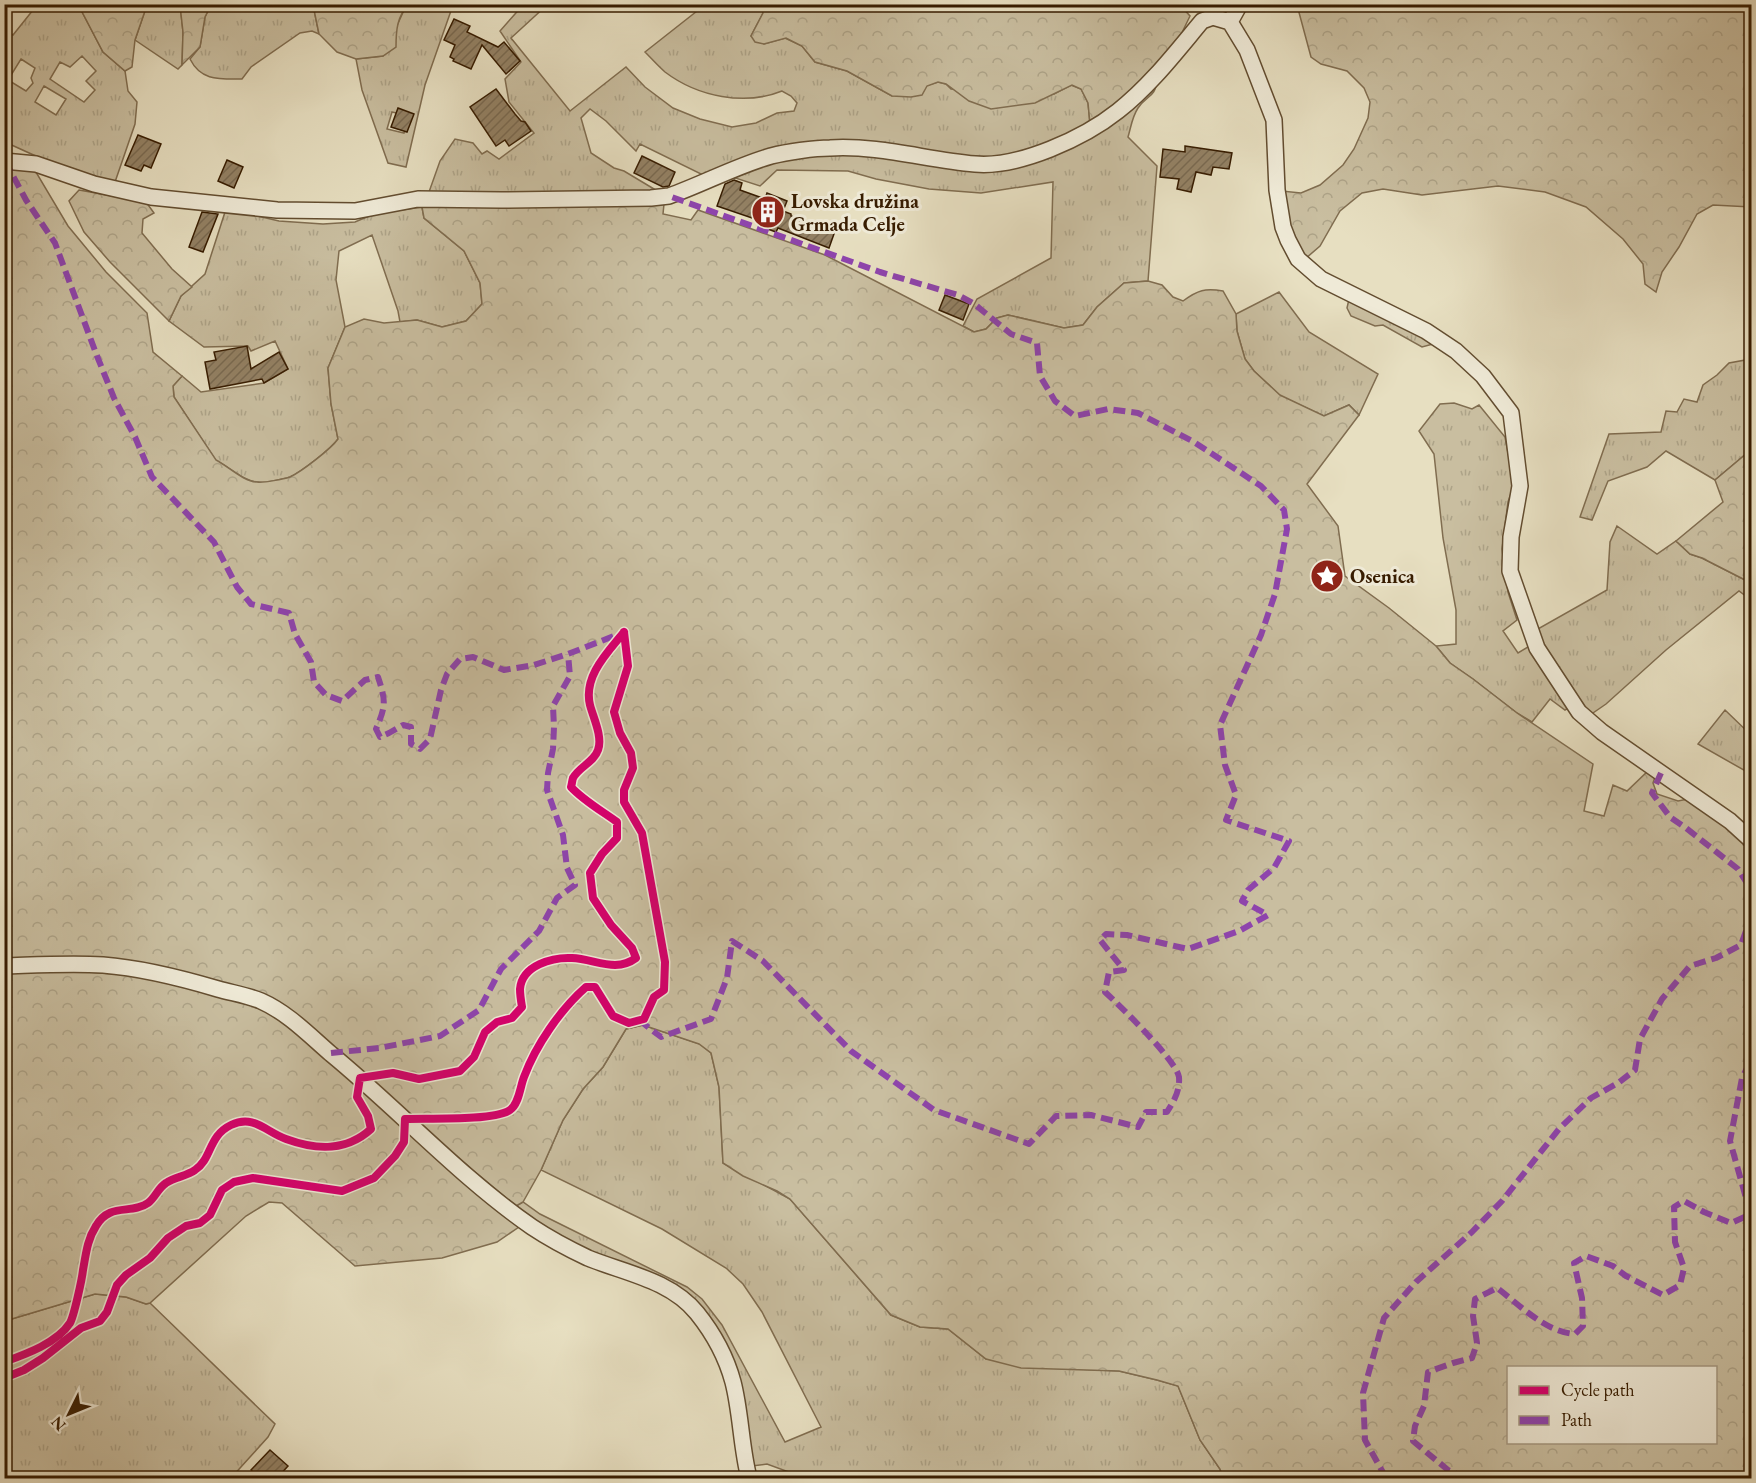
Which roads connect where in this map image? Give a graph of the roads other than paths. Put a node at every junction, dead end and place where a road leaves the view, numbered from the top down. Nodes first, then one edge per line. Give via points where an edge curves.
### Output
1 (1240, 4) edge
2 (1230, 22) junction
3 (4, 161) edge
4 (1752, 841) edge
5 (4, 966) edge
6 (749, 1479) edge

1 - 2 street
2 - 3 street via 1213,17 1202,21 1118,112 1076,138 1010,162 977,165 829,147 772,156 669,196 418,199 355,211 278,210 152,196 94,184 36,164
2 - 4 street via 1247,50 1274,120 1283,227 1298,259 1321,279 1426,330 1456,351 1483,376 1511,413 1520,486 1510,571 1538,648 1579,712
5 - 6 street via 100,965 189,980 260,1001 293,1021 459,1168 532,1226 588,1258 664,1287 695,1311 718,1342 732,1381

